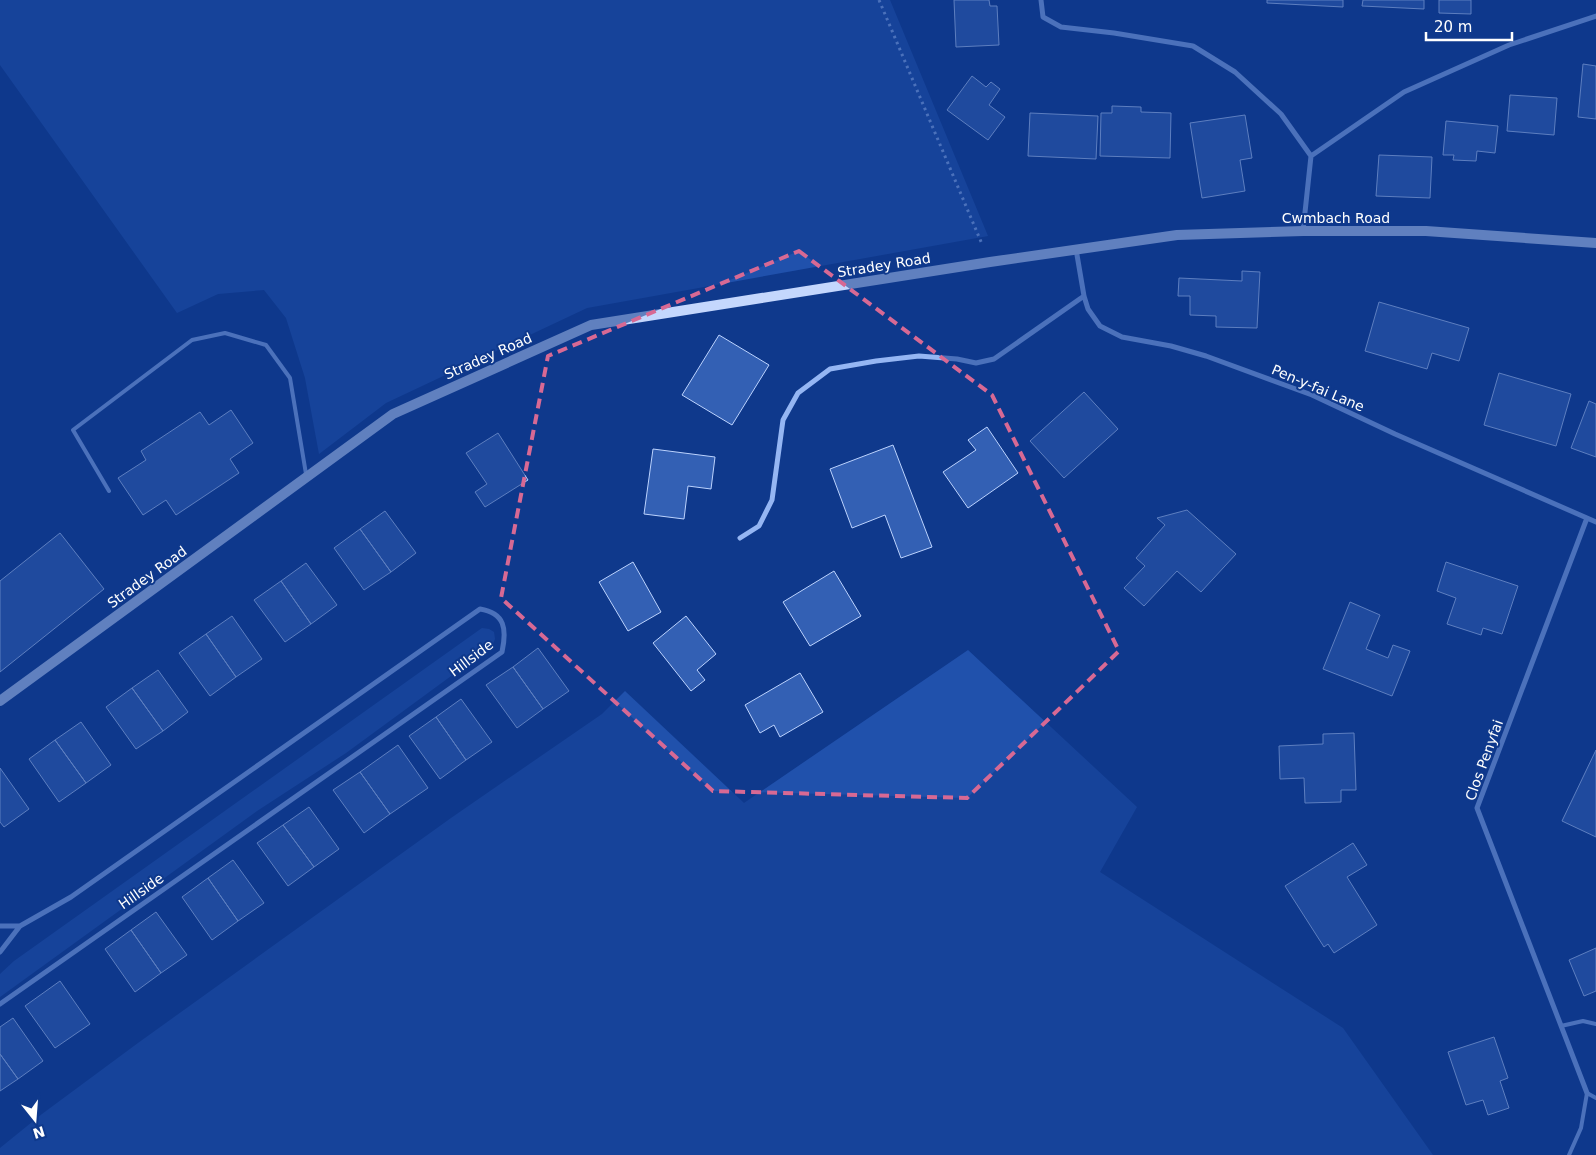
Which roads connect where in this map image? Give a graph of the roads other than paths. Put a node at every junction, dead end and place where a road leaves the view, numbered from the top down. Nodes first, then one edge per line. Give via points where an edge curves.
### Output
1 (1041, 0) edge
2 (1596, 16) edge
3 (1311, 156) junction
4 (1303, 230) junction
5 (1596, 243) edge
6 (1076, 249) junction
7 (1084, 296) junction
8 (307, 477) junction
9 (109, 491) dead end
10 (1587, 518) junction
11 (1596, 522) edge
12 (740, 538) dead end
13 (0, 701) edge
14 (0, 926) edge
15 (20, 926) junction
16 (0, 952) edge
17 (0, 1004) edge
18 (1596, 1024) edge
19 (1561, 1026) junction
20 (1587, 1093) junction
21 (1596, 1098) edge
22 (1569, 1155) edge

1 - 3 street via 1044,17 1061,28 1193,46 1235,72 1281,114
2 - 3 street via 1509,45 1404,92
3 - 4 street
4 - 5 main road, Cwmbach Road via 1426,231
4 - 6 main road, Cwmbach Road via 1177,235
6 - 7 street, Pen-y-fai Lane
6 - 8 main road, Stradey Road via 591,325 393,414
7 - 10 street, Pen-y-fai Lane via 1088,309 1100,326 1122,337 1206,356 1312,395
7 - 12 street via 994,359 976,363 919,356 830,369 798,393 783,420 772,500 759,526
8 - 9 lane via 290,378 266,345 225,334 192,340 73,430
8 - 13 main road, Stradey Road
10 - 11 street, Pen-y-fai Lane
10 - 19 street, Clos Penyfai via 1477,808
14 - 15 street, Hillside
15 - 16 street, Hillside
15 - 17 street, Hillside via 71,897 480,609 491,611 502,621 506,636 502,652
18 - 19 lane via 1583,1021
19 - 20 street, Clos Penyfai
20 - 21 lane
20 - 22 lane via 1581,1128

